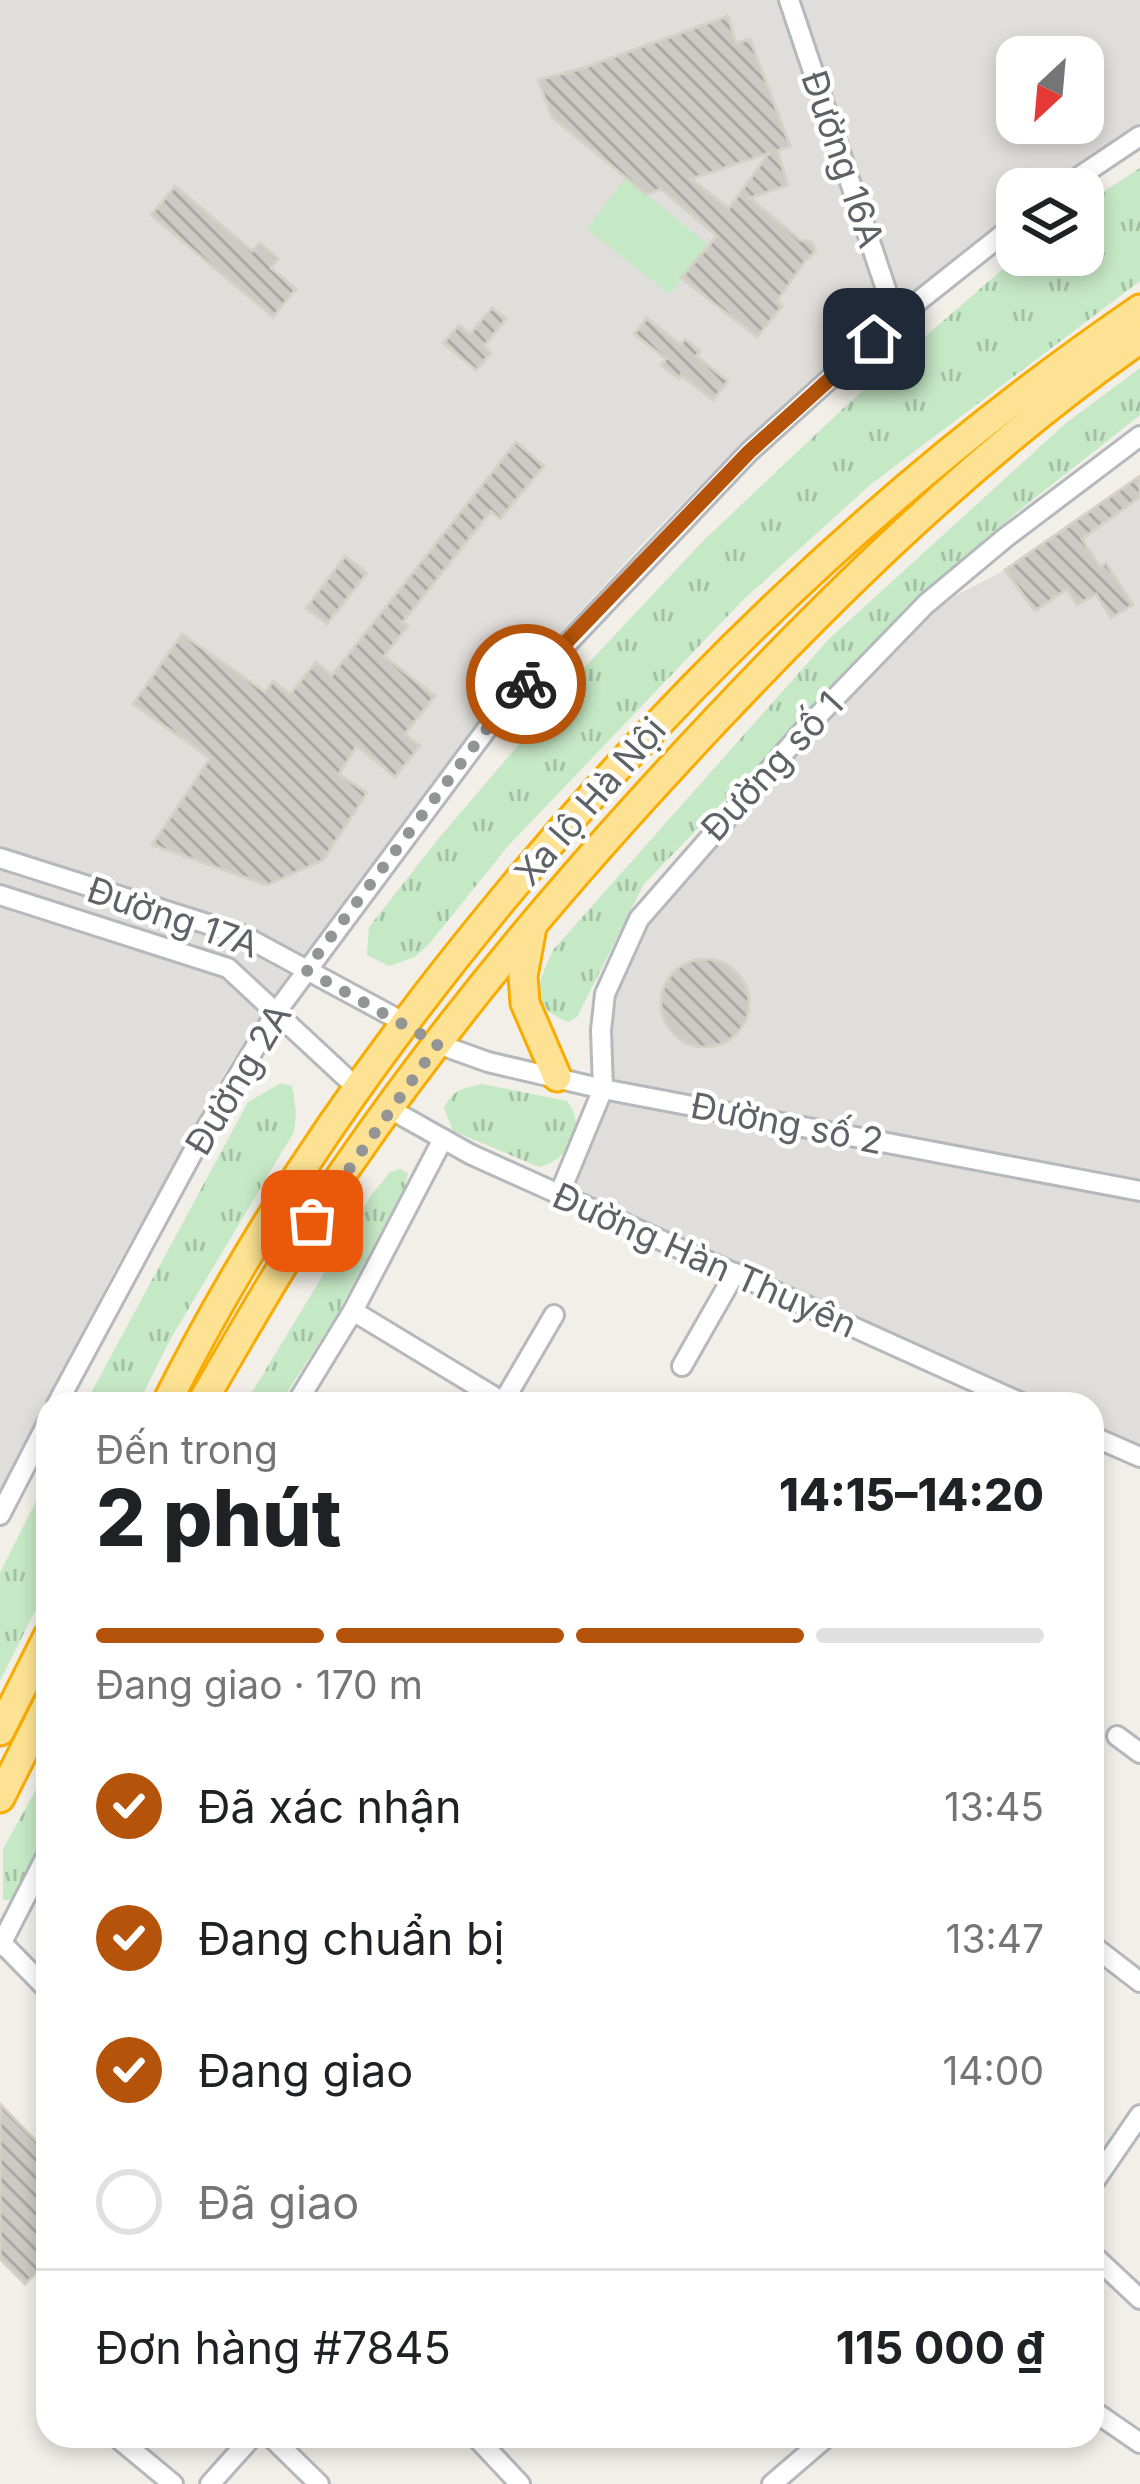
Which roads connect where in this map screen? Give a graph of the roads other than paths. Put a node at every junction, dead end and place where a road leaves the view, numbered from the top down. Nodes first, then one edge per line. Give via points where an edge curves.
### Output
1 (789, 0) edge
2 (1140, 136) edge
3 (1092, 168) edge
4 (996, 240) edge
5 (1140, 309) edge
6 (896, 319) junction
7 (1140, 339) edge
8 (1140, 436) edge
9 (0, 858) edge
10 (0, 895) edge
11 (532, 926) junction
12 (306, 970) junction
13 (277, 1012) junction
14 (405, 1023) junction
15 (438, 1044) junction
16 (557, 1077) junction
17 (357, 1088) junction
18 (604, 1088) junction
19 (389, 1109) junction
20 (442, 1139) junction
21 (1140, 1191) edge
22 (559, 1195) junction
23 (735, 1274) junction
24 (353, 1311) junction
25 (554, 1315) dead end
26 (682, 1366) dead end
27 (63, 1392) edge
28 (172, 1392) edge
29 (208, 1392) edge
30 (305, 1392) edge
31 (484, 1392) edge
32 (508, 1392) edge
33 (997, 1392) edge
34 (1104, 1441) edge
35 (36, 1445) edge
36 (1140, 1457) edge
37 (0, 1516) edge
38 (36, 1660) edge
39 (36, 1727) edge
40 (0, 1731) edge
41 (1117, 1736) dead end
42 (1140, 1753) edge
43 (0, 1798) edge
44 (36, 1876) edge
45 (1, 1943) edge
46 (1104, 1954) edge
47 (36, 1978) edge
48 (1140, 1982) edge
49 (1140, 2116) edge
50 (1104, 2168) edge
51 (1104, 2266) edge
52 (1140, 2300) edge
53 (1104, 2418) edge
54 (1140, 2443) edge
55 (130, 2448) edge
56 (240, 2448) edge
57 (282, 2448) edge
58 (487, 2448) edge
59 (814, 2448) edge
60 (173, 2484) edge
61 (211, 2484) edge
62 (319, 2484) edge
63 (520, 2484) edge
64 (772, 2484) edge

1 - 6 street, Đường 16A
2 - 3 street
4 - 6 street, Đường 2A
5 - 14 highway, Xa lộ Hà Nội via 874,513 760,621 596,788
6 - 12 street, Đường 2A via 749,452 505,706
7 - 11 highway, Xa lộ Hà Nội via 973,471 806,624
8 - 18 street, Đường số 1 via 926,604 692,853 638,919 605,994
9 - 12 street, Đường 17A via 242,935
10 - 13 street, Đường 17A via 228,968
11 - 15 highway, Xa lộ Hà Nội
11 - 16 highway via 525,1003
12 - 13 street, Đường 2A
12 - 14 street, Đường 17A
13 - 17 street, Đường 17A
13 - 27 street, Đường 2A
14 - 15 highway
14 - 17 highway, Xa lộ Hà Nội
15 - 16 street, Đường số 2
15 - 19 highway, Xa lộ Hà Nội
16 - 18 street, Đường số 2
17 - 19 highway
17 - 28 highway, Xa lộ Hà Nội
18 - 21 street, Đường số 2
18 - 22 street, Đường số 1
19 - 20 street, Đường Hàn Thuyên
19 - 29 highway, Xa lộ Hà Nội
20 - 22 street, Đường Hàn Thuyên
20 - 24 street
22 - 23 street, Đường Hàn Thuyên
23 - 26 street
23 - 33 street, Đường Hàn Thuyên
24 - 30 street
24 - 31 street
25 - 32 street
34 - 36 street
35 - 37 street
38 - 40 highway
39 - 43 highway
41 - 42 street
44 - 45 street
45 - 47 street
46 - 48 street
49 - 50 street
51 - 52 street
53 - 54 street
55 - 60 street
56 - 61 street
57 - 62 street
58 - 63 street
59 - 64 street

